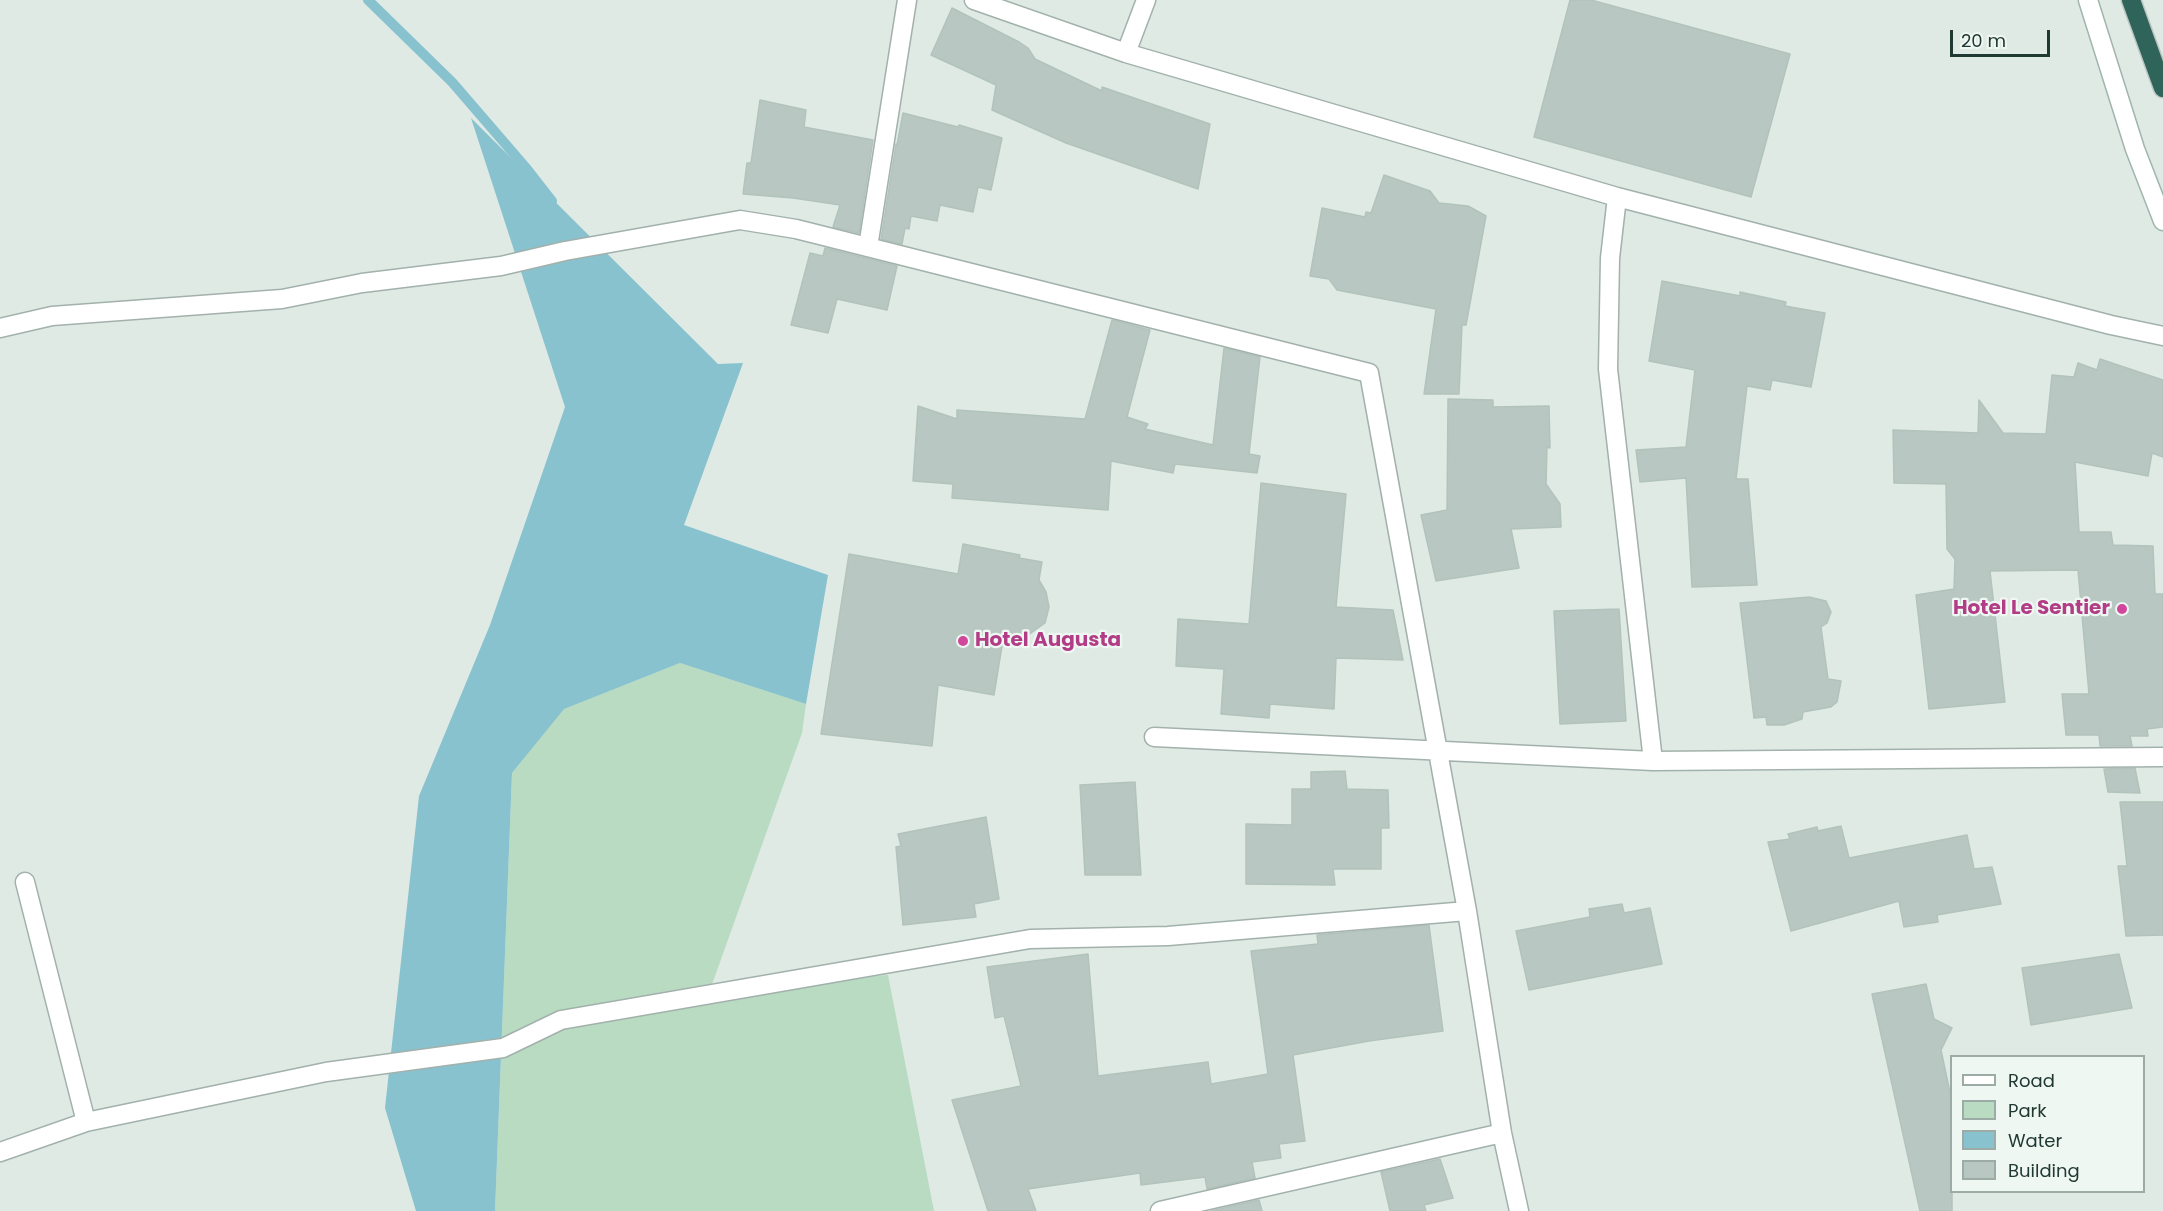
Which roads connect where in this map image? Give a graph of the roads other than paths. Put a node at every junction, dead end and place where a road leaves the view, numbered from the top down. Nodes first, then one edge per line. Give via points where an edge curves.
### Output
1 (907, 0) edge
2 (974, 0) edge
3 (1146, 0) edge
4 (2088, 0) edge
5 (2132, 0) edge
6 (1126, 53) junction
7 (2163, 88) edge
8 (1617, 197) junction
9 (2163, 221) edge
10 (868, 247) junction
11 (0, 328) edge
12 (2163, 336) edge
13 (1154, 737) dead end
14 (1439, 750) junction
15 (2163, 757) edge
16 (1653, 761) junction
17 (25, 882) dead end
18 (1467, 911) junction
19 (86, 1122) junction
20 (1502, 1133) junction
21 (0, 1152) edge
22 (1160, 1211) edge
23 (1519, 1211) edge

1 - 10 street
2 - 6 street
3 - 6 street
4 - 9 street via 2135,149
5 - 7 highway
6 - 8 street
8 - 12 street
8 - 16 street via 1610,258 1608,369
10 - 11 street via 740,220 565,250 501,266 362,283 282,299 52,316
10 - 14 street via 1370,373
13 - 14 street
14 - 16 street
14 - 18 street
15 - 16 street
17 - 19 street
18 - 19 street via 1168,936 1030,939 561,1020 503,1048 326,1072
18 - 20 street
19 - 21 street
20 - 22 street
20 - 23 street

